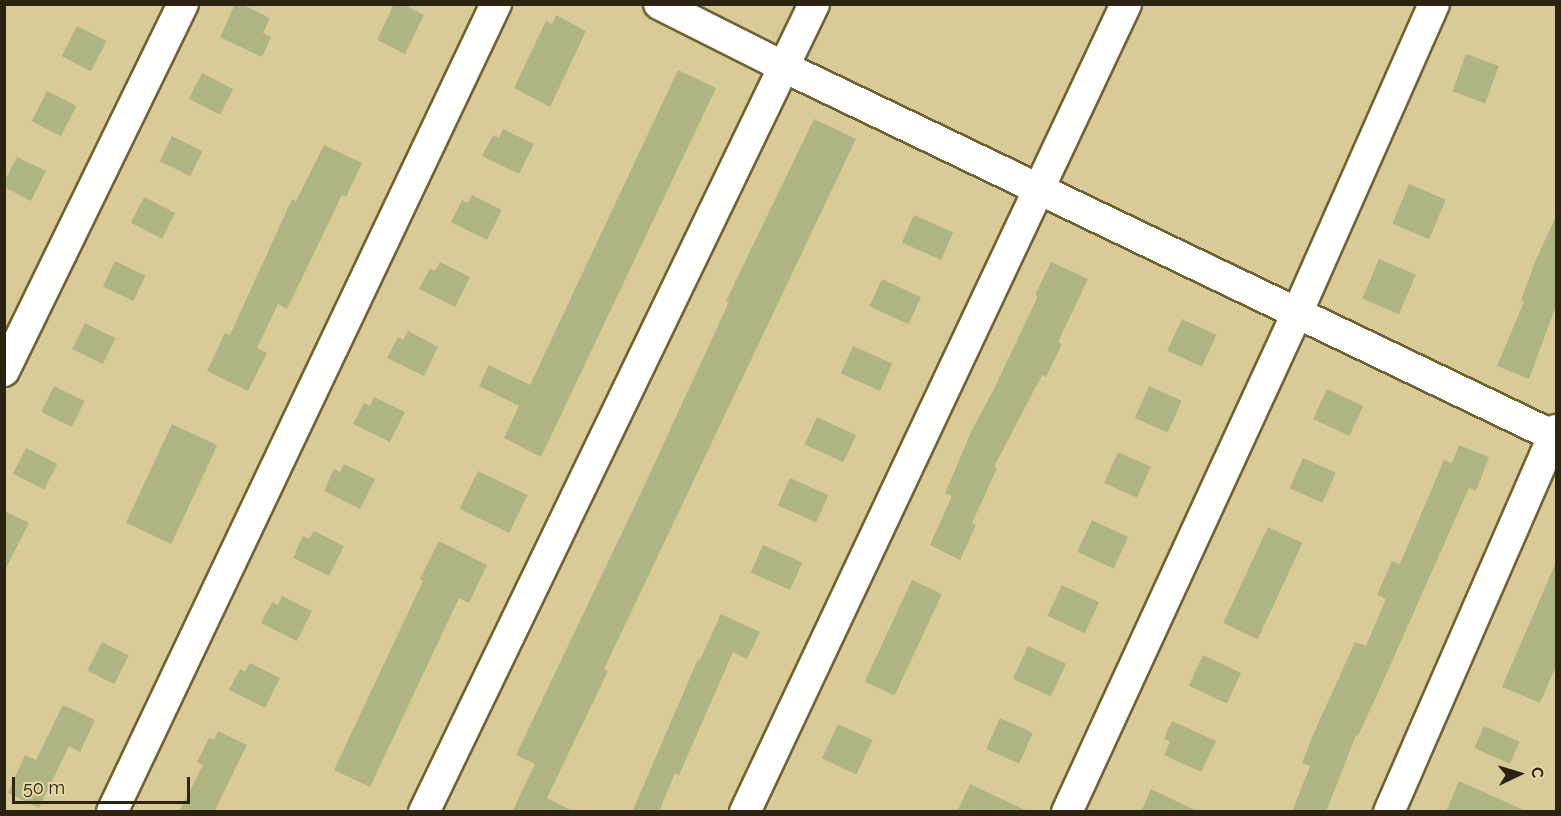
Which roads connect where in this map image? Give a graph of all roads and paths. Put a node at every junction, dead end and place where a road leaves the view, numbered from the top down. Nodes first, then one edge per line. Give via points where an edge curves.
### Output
1 (183, 4) edge
2 (496, 4) edge
3 (659, 4) edge
4 (814, 4) edge
5 (1126, 4) edge
6 (1434, 4) edge
7 (784, 67) junction
8 (1040, 189) junction
9 (1298, 311) junction
10 (4, 371) edge
11 (1556, 434) edge
12 (111, 812) edge
13 (424, 812) edge
14 (745, 812) edge
15 (1067, 812) edge
16 (1389, 812) edge

1 - 10 street
2 - 12 street
3 - 7 street
4 - 7 street
5 - 8 street
6 - 9 street
7 - 8 street
7 - 13 street
8 - 9 street
8 - 14 street
9 - 11 street
9 - 15 street
11 - 16 street

